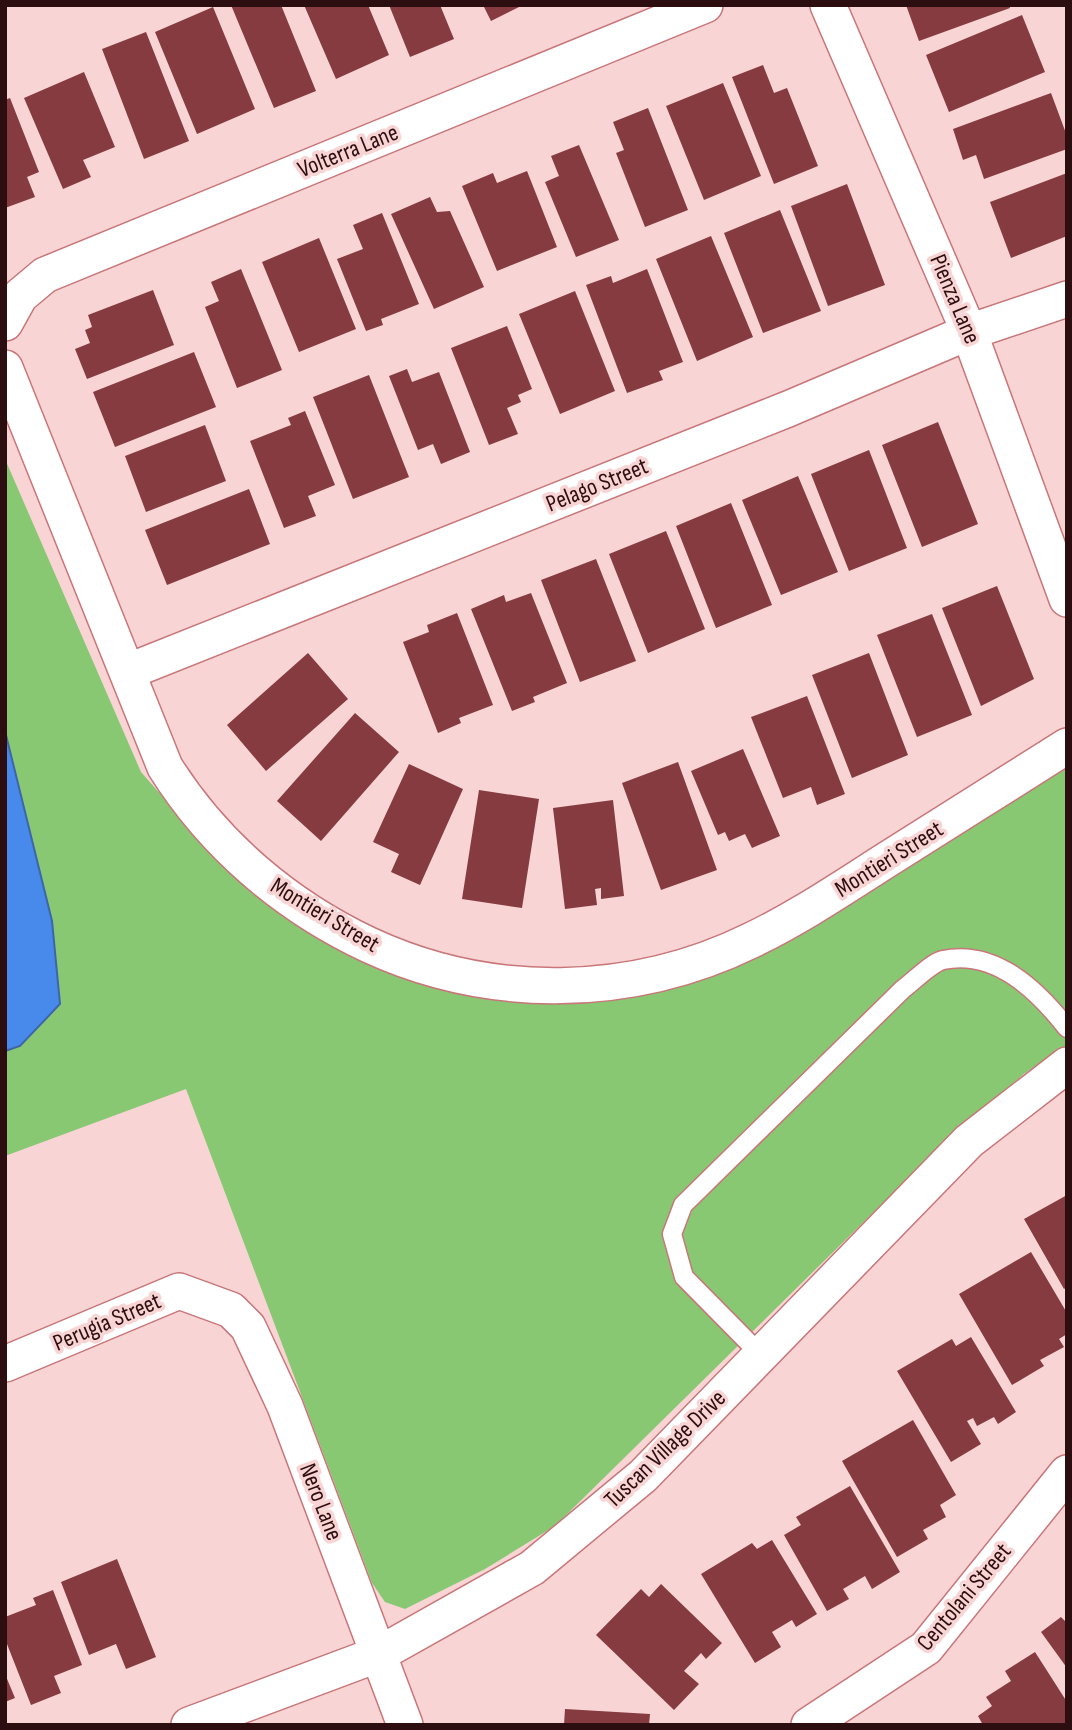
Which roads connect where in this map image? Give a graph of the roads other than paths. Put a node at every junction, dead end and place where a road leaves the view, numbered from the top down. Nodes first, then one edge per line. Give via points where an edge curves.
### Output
1 (705, 5) edge
2 (828, 5) edge
3 (1067, 299) edge
4 (6, 321) edge
5 (969, 332) junction
6 (5, 368) edge
7 (1067, 599) edge
8 (127, 672) junction
9 (1067, 746) edge
10 (1067, 1028) edge
11 (1067, 1065) edge
12 (209, 1300) joint
13 (761, 1355) junction
14 (5, 1364) edge
15 (1067, 1473) edge
16 (379, 1654) junction
17 (189, 1725) edge
18 (405, 1725) edge
19 (808, 1725) edge

1 - 4 street, Volterra Lane via 45,275 20,296
2 - 5 street, Pienza Lane
3 - 5 street, Pelago Street
5 - 7 street, Pienza Lane
5 - 8 street, Pelago Street via 788,409
6 - 8 street, Montieri Street
8 - 9 street, Montieri Street via 165,767 190,806 259,875 350,936 395,957 481,981 533,986 641,978 698,963 752,941
10 - 13 lane via 1044,999 1014,974 979,961 942,960 903,989 683,1205 672,1234 684,1277
11 - 13 street, Tuscan Village Drive via 969,1141
12 - 14 street, Perugia Street via 179,1291
12 - 16 street, Nero Lane via 231,1310 248,1327 285,1406
13 - 16 street, Tuscan Village Drive via 643,1476 532,1568
15 - 19 street, Centolani Street via 926,1648
16 - 17 street, Tuscan Village Drive
16 - 18 street, Nero Lane

